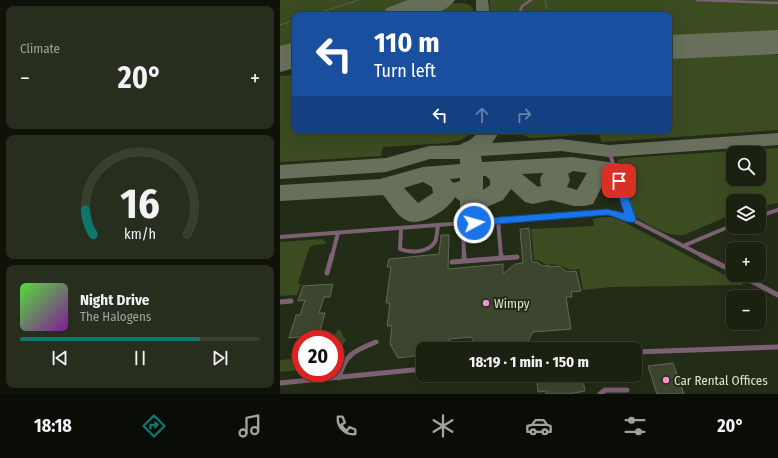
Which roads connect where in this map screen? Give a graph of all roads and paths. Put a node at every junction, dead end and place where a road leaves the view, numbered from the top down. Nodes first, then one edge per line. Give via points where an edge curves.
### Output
1 (359, 0) edge
2 (531, 0) edge
3 (545, 0) edge
4 (697, 0) edge
5 (778, 3) edge
6 (321, 12) edge
7 (519, 12) edge
8 (547, 12) edge
9 (292, 21) edge
10 (280, 25) edge
11 (609, 151) dead end
12 (778, 210) edge
13 (766, 214) edge
14 (631, 219) junction
15 (498, 220) junction
16 (463, 224) junction
17 (438, 226) junction
18 (401, 228) junction
19 (726, 228) edge
20 (338, 233) junction
21 (280, 238) edge
22 (683, 246) junction
23 (517, 257) dead end
24 (501, 258) junction
25 (464, 261) junction
26 (452, 262) dead end
27 (726, 268) edge
28 (327, 273) dead end
29 (753, 282) edge
30 (778, 295) edge
31 (292, 301) dead end
32 (280, 302) edge
33 (376, 342) dead end
34 (778, 347) edge
35 (642, 352) edge
36 (344, 361) edge
37 (416, 370) edge
38 (344, 377) edge
39 (292, 382) edge
40 (280, 383) edge
41 (627, 390) dead end
42 (600, 394) edge

1 - 6 path
2 - 7 lane via 523,4
3 - 8 path
4 - 5 lane
9 - 10 path
11 - 14 lane
12 - 13 lane
14 - 15 lane via 607,212
14 - 22 lane
15 - 16 lane
15 - 24 lane
16 - 17 lane
16 - 25 lane
17 - 18 lane
17 - 18 lane via 433,244 420,251 410,252 400,249
18 - 20 lane
19 - 22 lane
20 - 21 lane
20 - 28 lane
22 - 27 lane
23 - 24 lane
24 - 25 lane
25 - 26 lane
29 - 30 lane
31 - 32 lane
33 - 36 lane via 347,356
34 - 35 lane
37 - 38 lane
39 - 40 lane
41 - 42 lane via 605,390

